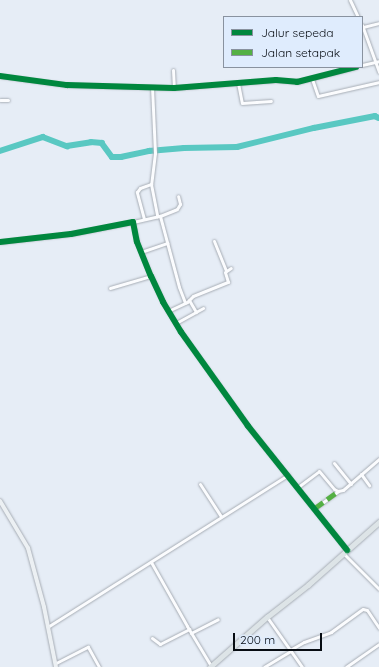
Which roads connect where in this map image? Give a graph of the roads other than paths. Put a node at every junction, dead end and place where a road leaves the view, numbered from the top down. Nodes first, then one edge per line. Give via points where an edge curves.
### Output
1 (350, 0) edge
2 (358, 16) edge
3 (379, 23) edge
4 (363, 26) edge
5 (377, 61) edge
6 (363, 66) edge
7 (352, 68) edge
8 (173, 70) dead end
9 (379, 72) edge
10 (0, 76) edge
11 (312, 79) junction
12 (379, 82) edge
13 (238, 83) junction
14 (152, 87) junction
15 (174, 88) junction
16 (0, 100) edge
17 (8, 100) dead end
18 (271, 101) dead end
19 (151, 184) junction
20 (178, 196) dead end
21 (158, 216) junction
22 (144, 219) junction
23 (133, 222) junction
24 (214, 241) dead end
25 (0, 242) edge
26 (167, 243) junction
27 (141, 252) junction
28 (231, 268) dead end
29 (226, 270) junction
30 (151, 276) junction
31 (110, 288) dead end
32 (189, 300) junction
33 (185, 303) junction
34 (203, 308) dead end
35 (168, 311) junction
36 (196, 312) junction
37 (176, 323) junction
38 (379, 459) edge
39 (334, 463) dead end
40 (288, 474) junction
41 (361, 474) junction
42 (200, 484) dead end
43 (351, 484) junction
44 (369, 484) dead end
45 (298, 487) junction
46 (338, 491) junction
47 (0, 501) edge
48 (315, 508) junction
49 (221, 516) junction
50 (379, 522) edge
51 (345, 552) junction
52 (151, 562) junction
53 (379, 588) edge
54 (267, 617) junction
55 (218, 620) dead end
56 (49, 626) junction
57 (379, 628) edge
58 (189, 629) junction
59 (191, 633) junction
60 (152, 638) dead end
61 (379, 644) edge
62 (291, 651) junction
63 (56, 665) edge
64 (211, 666) edge
65 (99, 667) edge
66 (264, 667) edge
67 (302, 667) edge
68 (346, 667) edge

1 - 2 street
3 - 4 street
4 - 5 street
5 - 6 street
5 - 9 street
7 - 11 street
8 - 15 street
10 - 14 street via 67,85
11 - 12 street via 318,96
11 - 13 street via 297,82 276,80
13 - 15 street
13 - 18 street via 242,103
14 - 15 street
14 - 19 street via 155,153
16 - 17 street
19 - 21 street
19 - 22 street via 137,192
20 - 21 street via 180,204 177,209
21 - 22 street
21 - 26 street
22 - 23 street
23 - 25 street via 65,235
23 - 27 street
24 - 29 street
26 - 27 street
26 - 33 street
27 - 30 street
28 - 29 street
29 - 32 street via 228,282
30 - 31 street
30 - 35 street
32 - 33 street
32 - 36 street
33 - 35 street
34 - 36 street
35 - 37 street
36 - 37 street
37 - 40 street via 248,426
38 - 41 street
39 - 43 street
40 - 45 street
40 - 49 street
41 - 43 street
41 - 44 street
42 - 49 street
43 - 46 street
45 - 46 street via 319,471
45 - 48 street
46 - 48 street
47 - 56 street via 28,548
48 - 51 street
49 - 52 street
50 - 51 main road
51 - 53 street
51 - 54 main road
52 - 56 street
52 - 58 street
54 - 62 street
54 - 64 main road
55 - 59 street
56 - 63 street
57 - 62 street via 367,610 363,609 331,632
58 - 59 street
58 - 60 street via 160,644
59 - 64 street
61 - 68 street
62 - 66 street
62 - 67 street
63 - 65 street via 88,647

